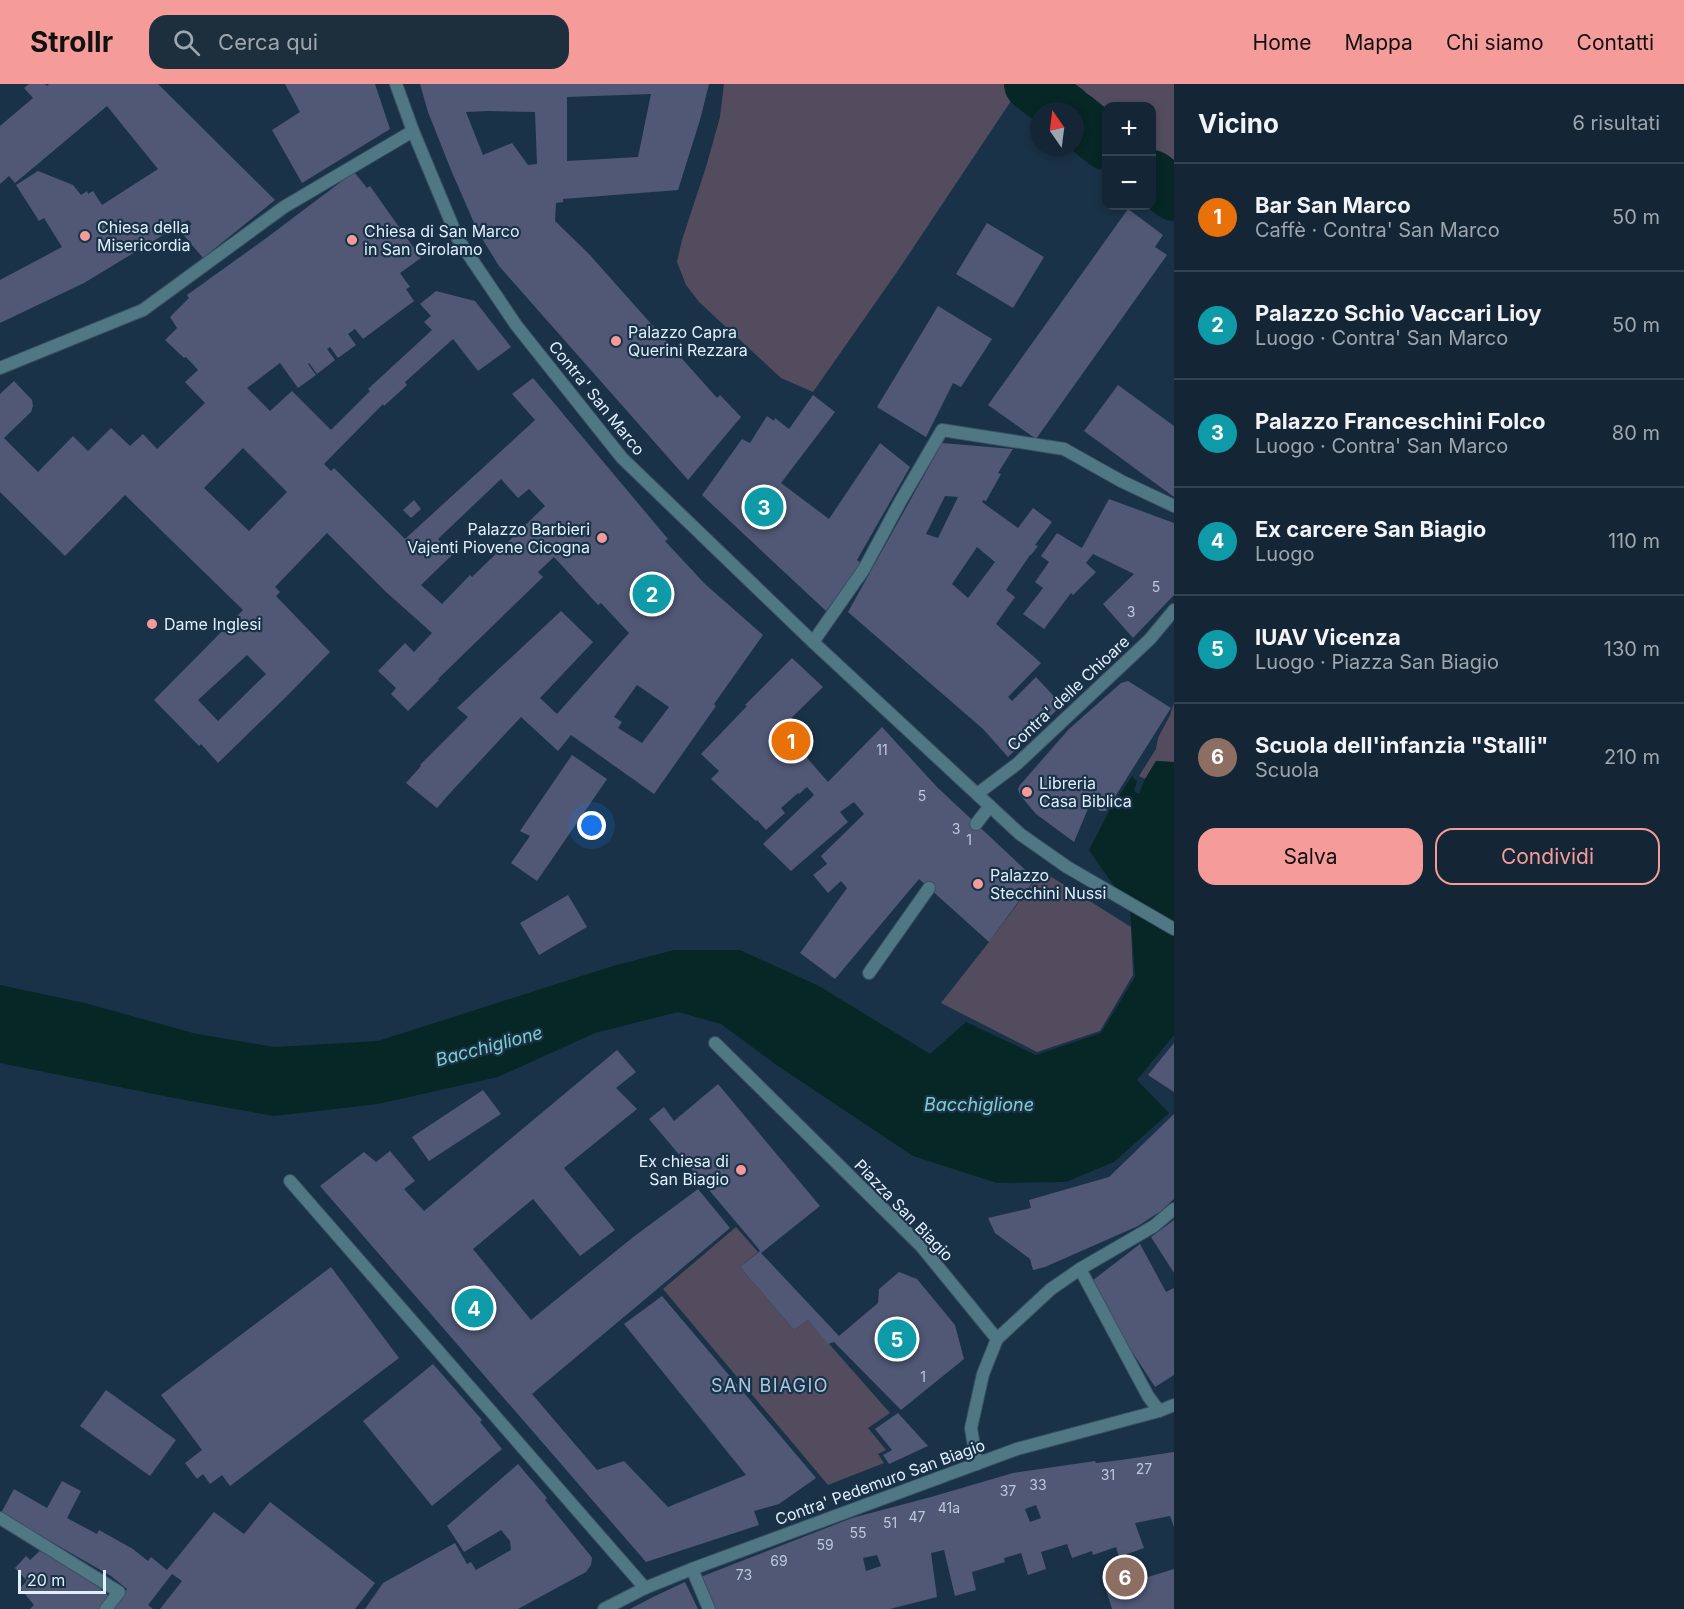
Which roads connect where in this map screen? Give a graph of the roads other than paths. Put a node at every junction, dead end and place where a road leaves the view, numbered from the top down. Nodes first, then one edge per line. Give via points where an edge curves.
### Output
1 (396, 84) edge
2 (413, 131) junction
3 (0, 368) edge
4 (1174, 506) edge
5 (1174, 609) edge
6 (813, 642) junction
7 (977, 794) junction
8 (990, 806) junction
9 (976, 824) dead end
10 (929, 888) dead end
11 (1174, 929) edge
12 (869, 973) dead end
13 (715, 1043) dead end
14 (290, 1181) dead end
15 (1174, 1209) edge
16 (1080, 1269) junction
17 (997, 1339) junction
18 (1174, 1405) edge
19 (1159, 1412) junction
20 (977, 1464) junction
21 (0, 1518) edge
22 (692, 1569) junction
23 (645, 1588) junction
24 (106, 1609) edge
25 (604, 1609) edge
26 (709, 1609) edge

1 - 2 street, Contra' San Marco
2 - 3 street via 284,207 143,310
2 - 6 street, Contra' San Marco via 458,238 516,325 622,458
4 - 6 street via 1064,449 942,430 864,569
5 - 7 street, Contra' delle Chioare via 1150,639 1033,749
6 - 7 street, Contra' San Marco
7 - 8 street, Contra' San Marco
8 - 9 street
8 - 11 street, Contra' San Marco via 1020,834 1067,867
10 - 12 street
13 - 17 street, Piazza San Biagio via 921,1246
14 - 23 street
15 - 16 street via 1154,1226
16 - 17 street via 1051,1289
16 - 19 street
17 - 20 street via 983,1374 971,1428
18 - 19 street, Contra' Pedemuro San Biagio
19 - 20 street, Contra' Pedemuro San Biagio via 1017,1449
20 - 22 street, Contra' Pedemuro San Biagio
21 - 24 street via 119,1592
22 - 23 street, Contra' Pedemuro San Biagio
22 - 26 street
23 - 25 street, Contra' Pedemuro San Biagio

